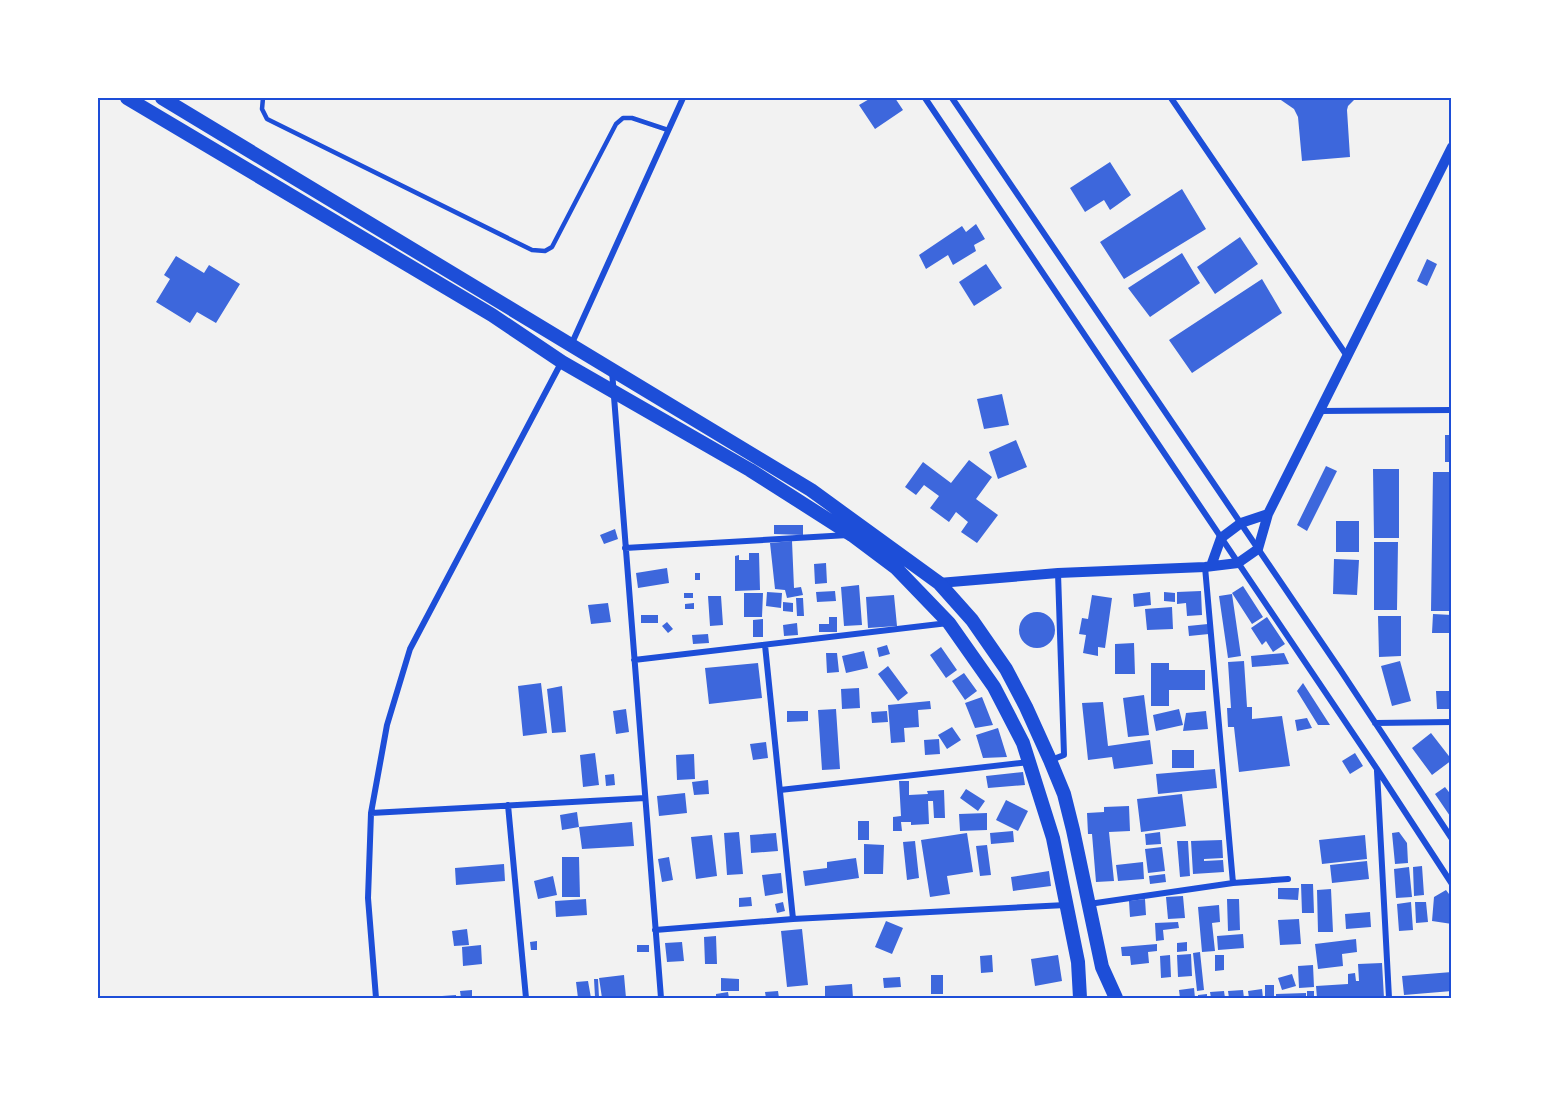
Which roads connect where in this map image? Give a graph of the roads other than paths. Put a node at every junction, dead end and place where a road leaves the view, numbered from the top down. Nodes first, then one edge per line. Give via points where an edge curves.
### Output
1 (127, 98) edge
2 (162, 98) edge
3 (263, 98) edge
4 (683, 98) edge
5 (925, 98) edge
6 (952, 98) edge
7 (1171, 98) edge
8 (668, 130) junction
9 (1452, 147) edge
10 (572, 343) junction
11 (1347, 356) junction
12 (562, 362) junction
13 (611, 370) junction
14 (613, 392) junction
15 (1452, 410) edge
16 (1320, 411) junction
17 (1268, 514) junction
18 (1241, 523) junction
19 (852, 535) junction
20 (1221, 538) junction
21 (625, 548) junction
22 (1258, 549) junction
23 (1238, 563) junction
24 (1208, 567) junction
25 (1058, 573) junction
26 (939, 582) junction
27 (949, 623) junction
28 (765, 645) junction
29 (634, 660) junction
30 (1452, 722) edge
31 (1375, 723) junction
32 (1050, 760) junction
33 (1030, 762) junction
34 (1377, 769) junction
35 (780, 790) junction
36 (645, 798) junction
37 (508, 805) junction
38 (371, 813) junction
39 (1452, 839) edge
40 (1288, 879) dead end
41 (1233, 883) junction
42 (1452, 884) edge
43 (1088, 904) junction
44 (1067, 905) junction
45 (793, 919) junction
46 (655, 930) junction
47 (376, 999) edge
48 (526, 999) edge
49 (661, 999) edge
50 (1080, 999) edge
51 (1116, 999) edge
52 (1389, 999) edge

1 - 12 main road via 492,315
2 - 10 main road
3 - 8 lane via 262,109 267,119 532,250 552,247 616,124 623,118 632,118
4 - 8 street
5 - 20 street
6 - 18 street
7 - 11 street
8 - 10 street
9 - 11 street
10 - 13 main road
11 - 16 street
12 - 14 main road
12 - 38 street via 411,649 387,725
13 - 14 street
13 - 26 main road via 811,490
14 - 19 main road via 750,470
14 - 21 street
15 - 16 street
16 - 17 street
17 - 18 street
17 - 22 street
18 - 20 street
18 - 22 street
19 - 21 street
19 - 27 main road via 896,568
20 - 23 street
20 - 24 street
21 - 29 street
22 - 23 street
22 - 31 street
23 - 24 street
23 - 34 street
24 - 25 street
24 - 41 street
25 - 26 street
25 - 32 street via 1064,756
26 - 32 main road via 1006,669
27 - 28 street
27 - 33 main road via 994,687
28 - 29 street
28 - 35 street
29 - 36 street
30 - 31 street
31 - 39 street
32 - 43 main road via 1064,794
33 - 35 street
33 - 44 main road via 1053,838
34 - 42 street
34 - 52 street
35 - 45 street
36 - 37 street
36 - 46 street
37 - 38 street
37 - 48 street
38 - 47 street via 369,898
40 - 41 street
41 - 43 street
43 - 51 main road via 1102,967
44 - 45 street
44 - 50 main road via 1078,962
45 - 46 street
46 - 49 street

